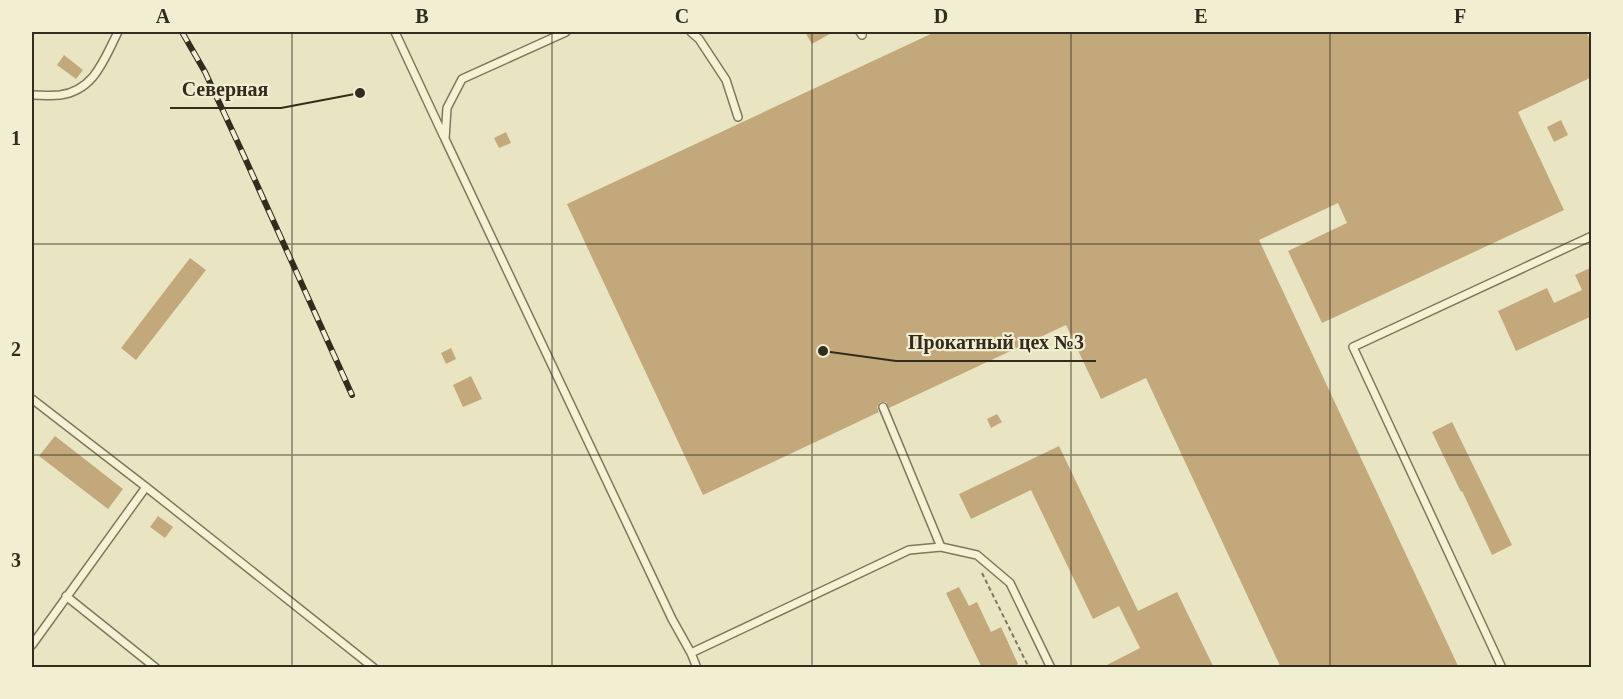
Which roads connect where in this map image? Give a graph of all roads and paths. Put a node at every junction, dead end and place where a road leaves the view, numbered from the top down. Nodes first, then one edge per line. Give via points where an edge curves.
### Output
1 (118, 32) edge
2 (395, 32) edge
3 (566, 32) edge
4 (691, 32) edge
5 (32, 95) edge
6 (738, 117) dead end
7 (445, 139) junction
8 (1592, 236) edge
9 (32, 399) edge
10 (883, 407) dead end
11 (146, 487) junction
12 (941, 547) junction
13 (973, 554) junction
14 (66, 596) junction
15 (32, 645) edge
16 (691, 653) junction
17 (156, 668) edge
18 (374, 668) edge
19 (697, 668) edge
20 (1029, 668) edge
21 (1052, 668) edge
22 (1502, 668) edge

1 - 5 lane via 89,82 76,91 59,95
2 - 7 lane
3 - 7 lane via 462,79 447,108
4 - 6 lane via 726,80
7 - 16 lane
8 - 22 lane via 1353,347
9 - 11 lane
10 - 12 lane
11 - 14 lane
11 - 18 lane
12 - 13 lane
12 - 16 lane via 909,550
13 - 20 path
13 - 21 lane via 1010,583
14 - 15 lane
14 - 17 lane
16 - 19 lane

